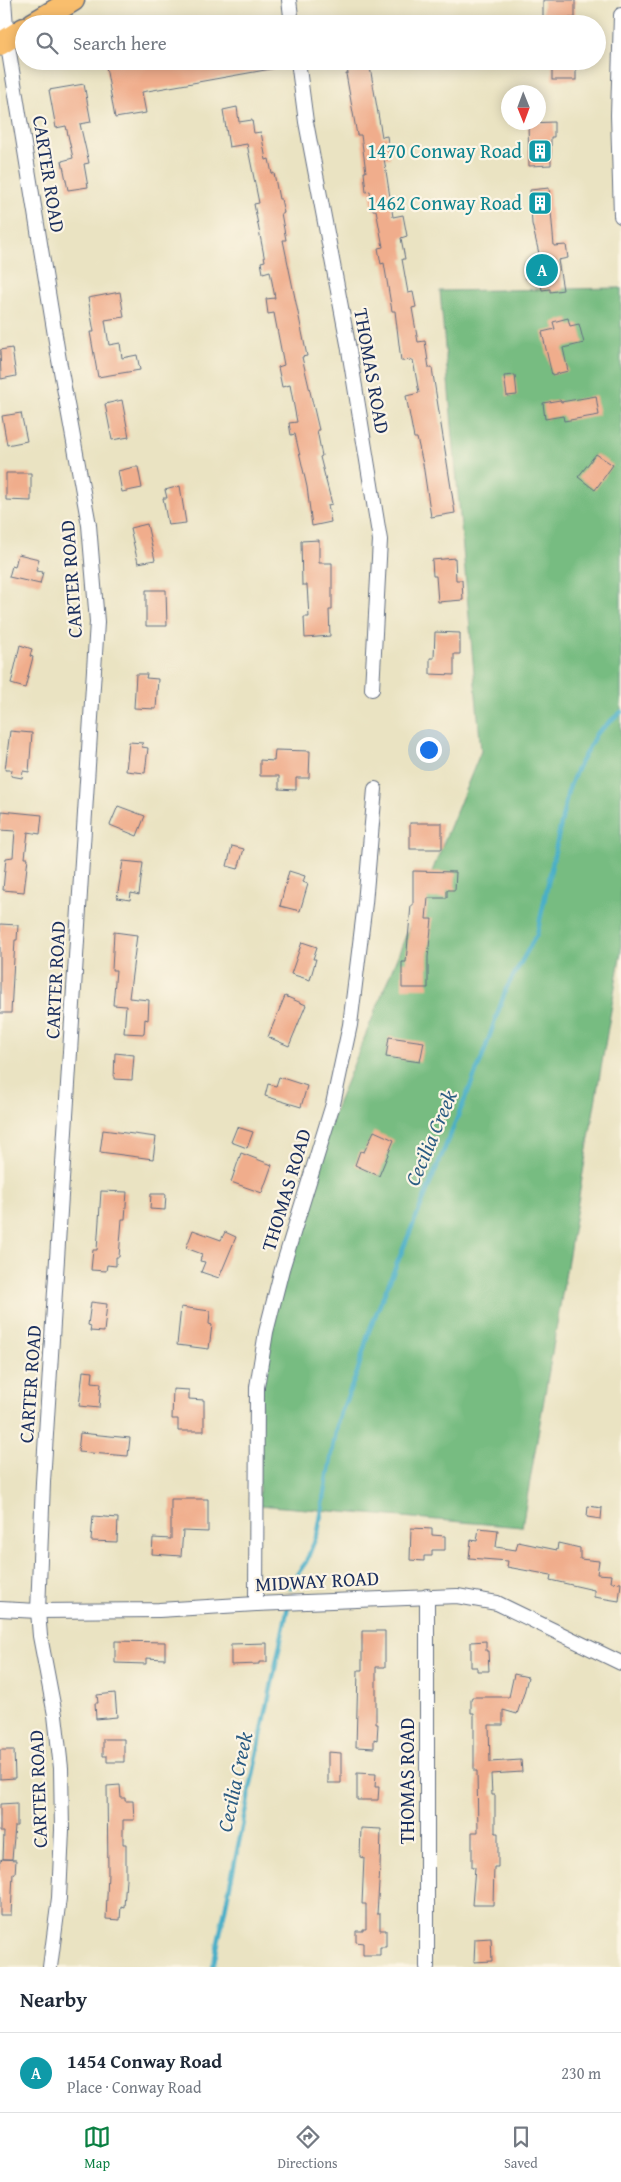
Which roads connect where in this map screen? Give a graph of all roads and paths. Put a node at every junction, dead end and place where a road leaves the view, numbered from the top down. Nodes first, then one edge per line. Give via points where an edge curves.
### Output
1 (4, 0) edge
2 (73, 0) edge
3 (289, 0) edge
4 (48, 15) edge
5 (291, 15) edge
6 (621, 15) edge
7 (10, 38) edge
8 (299, 70) edge
9 (621, 216) edge
10 (372, 689) dead end
11 (375, 789) dead end
12 (427, 1596) junction
13 (256, 1604) junction
14 (0, 1609) edge
15 (38, 1611) junction
16 (621, 1663) edge
17 (50, 1967) edge
18 (427, 1967) edge

1 - 7 street, CARTER ROAD
2 - 4 main road
3 - 5 street
6 - 9 street via 618,115
7 - 15 street, CARTER ROAD via 59,360 89,525 97,622
8 - 10 street, THOMAS ROAD via 380,540
11 - 13 street, THOMAS ROAD via 350,1025 333,1104 266,1332 258,1387
12 - 13 street, MIDWAY ROAD
12 - 16 street, MIDWAY ROAD via 457,1596 497,1603
12 - 18 street, THOMAS ROAD
13 - 15 street, MIDWAY ROAD via 159,1610
14 - 15 street, MIDWAY ROAD
15 - 17 street, CARTER ROAD via 61,1768 59,1898

